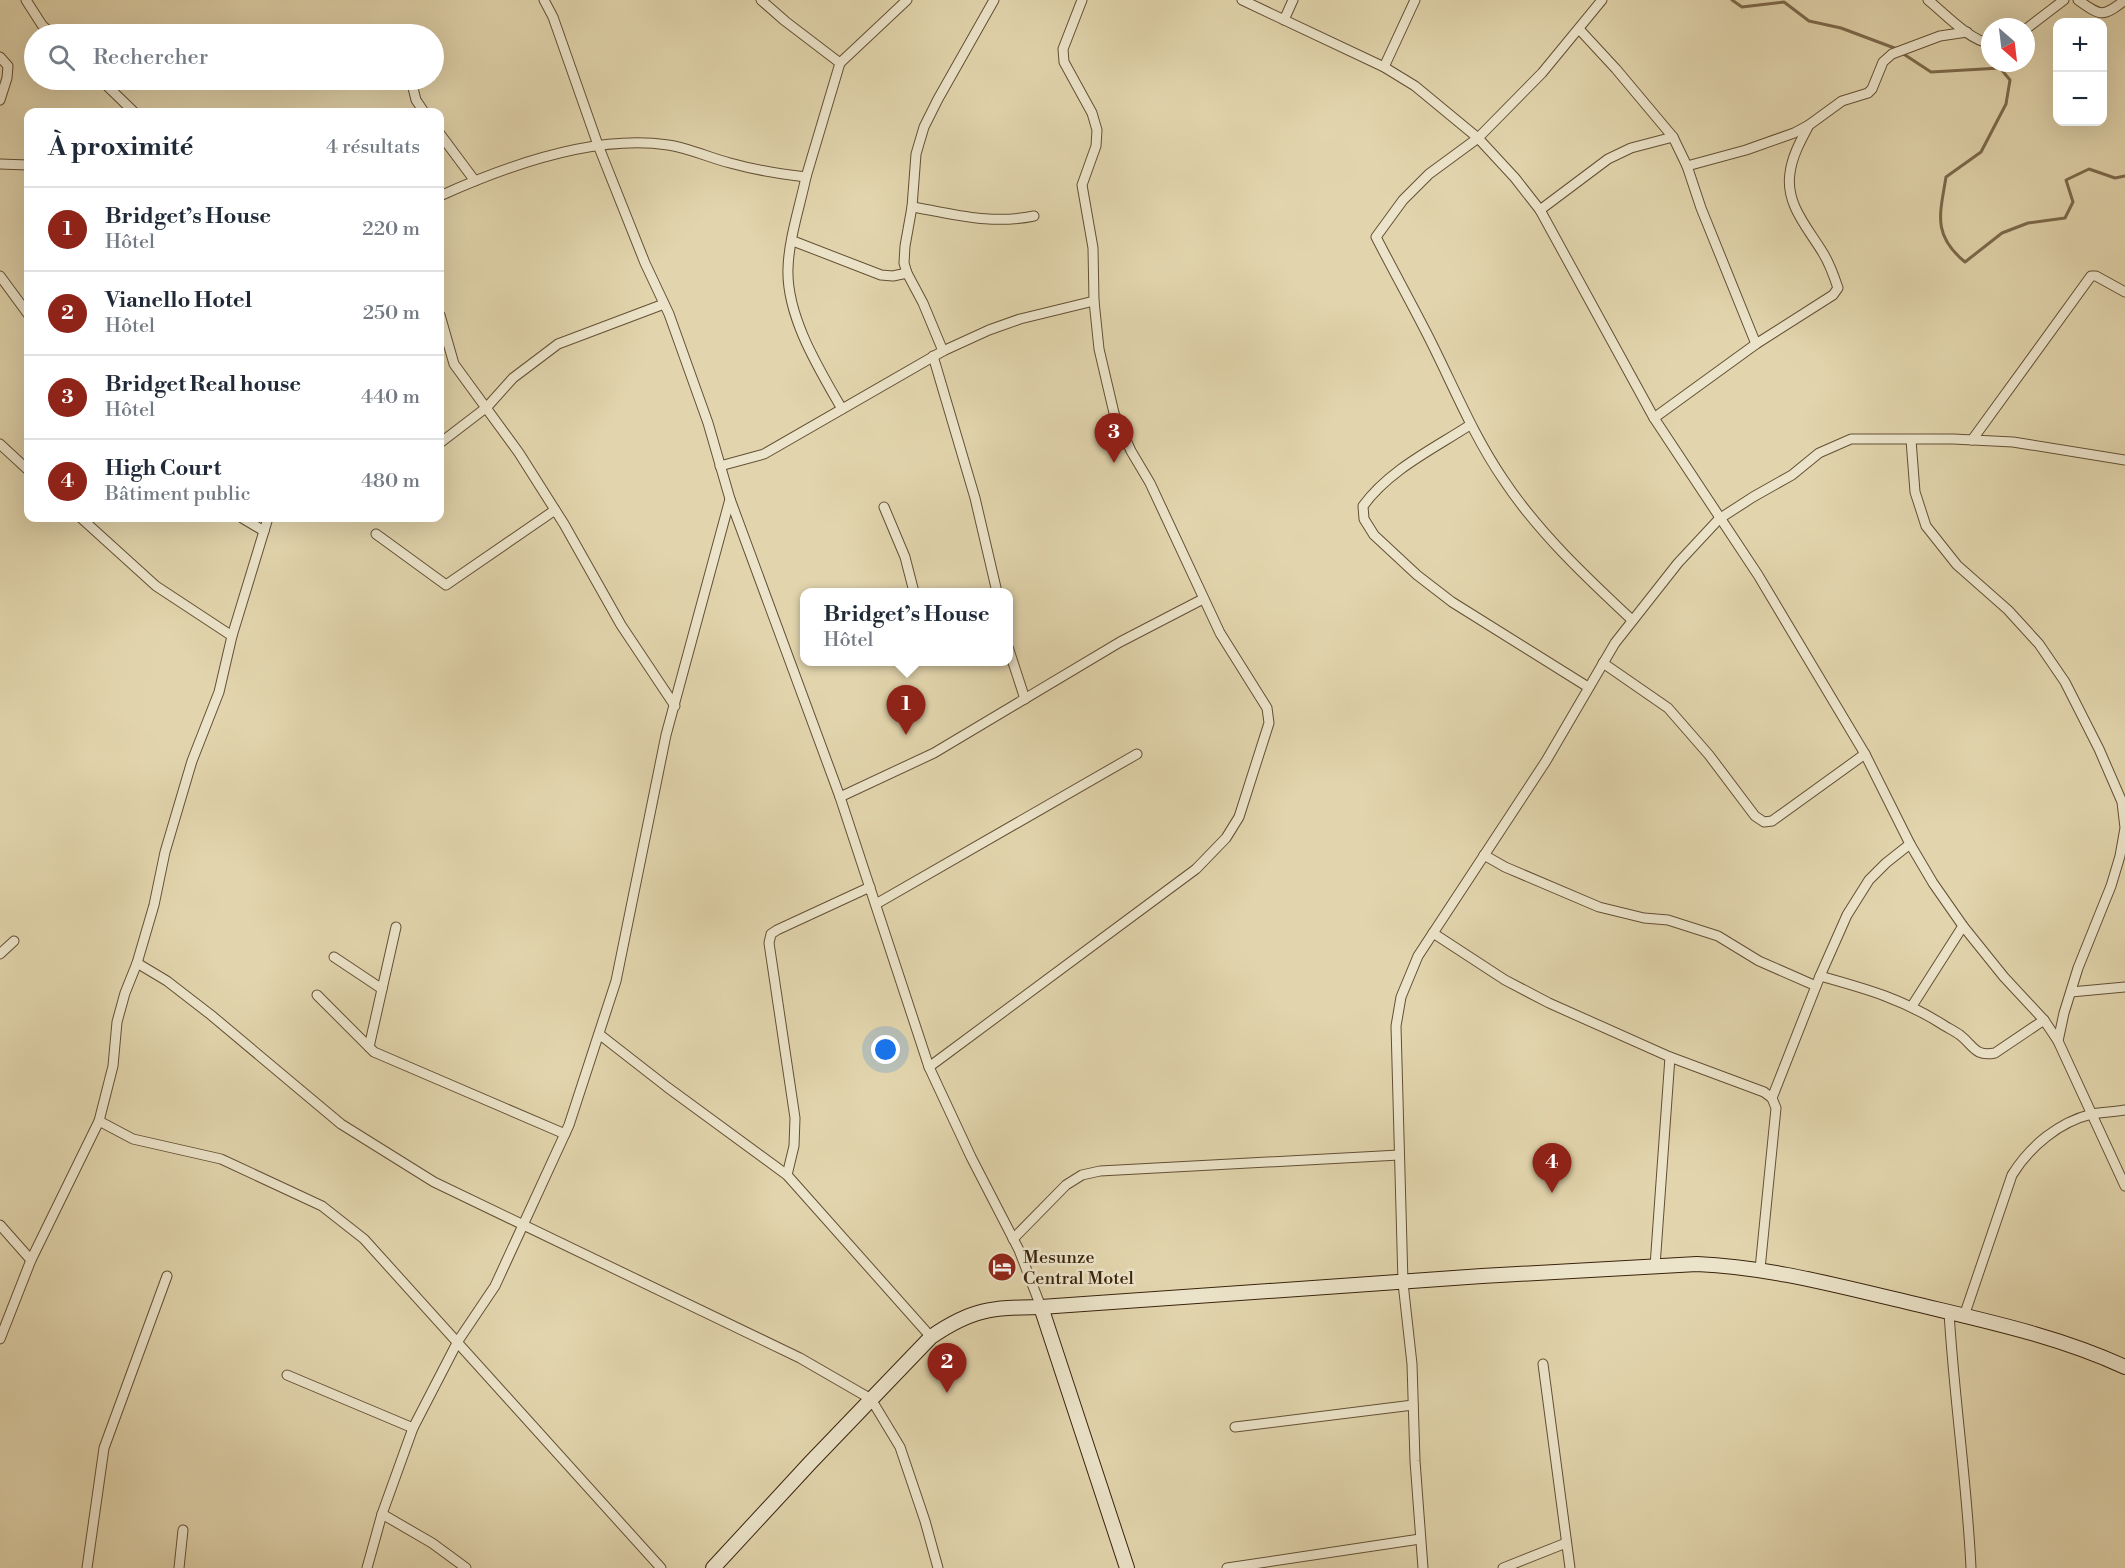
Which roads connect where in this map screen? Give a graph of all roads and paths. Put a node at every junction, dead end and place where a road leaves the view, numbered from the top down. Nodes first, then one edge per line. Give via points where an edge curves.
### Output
1 (26, 0) edge
2 (544, 0) edge
3 (761, 0) edge
4 (907, 0) edge
5 (994, 0) edge
6 (1082, 0) edge
7 (1242, 0) edge
8 (1293, 0) edge
9 (1415, 0) edge
10 (1602, 0) edge
11 (1928, 0) edge
12 (2064, 0) edge
13 (2078, 0) edge
14 (2125, 0) edge
15 (1284, 20) junction
16 (2035, 22) edge
17 (41, 24) edge
18 (1579, 29) junction
19 (1967, 32) junction
20 (1981, 42) edge
21 (0, 57) edge
22 (840, 63) junction
23 (1384, 67) junction
24 (111, 90) edge
25 (414, 90) edge
26 (0, 100) edge
27 (130, 108) edge
28 (421, 108) edge
29 (1809, 125) junction
30 (1673, 137) junction
31 (1478, 138) junction
32 (444, 139) edge
33 (598, 145) junction
34 (0, 164) edge
35 (24, 165) edge
36 (1687, 166) junction
37 (806, 177) junction
38 (475, 181) junction
39 (444, 194) edge
40 (912, 207) junction
41 (1540, 210) junction
42 (1034, 216) dead end
43 (793, 241) junction
44 (907, 273) junction
45 (0, 276) edge
46 (2125, 292) edge
47 (1094, 301) junction
48 (664, 304) junction
49 (24, 309) edge
50 (444, 329) edge
51 (1756, 344) junction
52 (943, 351) junction
53 (933, 356) junction
54 (487, 408) junction
55 (842, 409) junction
56 (1654, 418) junction
57 (1470, 425) junction
58 (444, 440) edge
59 (1911, 440) junction
60 (1972, 440) junction
61 (0, 444) edge
62 (2125, 460) edge
63 (24, 466) edge
64 (720, 466) junction
65 (730, 500) junction
66 (884, 507) dead end
67 (555, 510) junction
68 (1719, 519) junction
69 (85, 522) edge
70 (249, 522) edge
71 (267, 522) edge
72 (264, 531) junction
73 (376, 534) dead end
74 (913, 588) edge
75 (996, 588) edge
76 (1203, 599) junction
77 (1632, 620) junction
78 (232, 636) junction
79 (1013, 662) edge
80 (1603, 663) junction
81 (1588, 687) junction
82 (1025, 699) junction
83 (675, 706) junction
84 (1137, 754) dead end
85 (1865, 754) junction
86 (840, 797) junction
87 (1910, 844) junction
88 (1484, 855) junction
89 (870, 887) junction
90 (876, 904) junction
91 (1963, 926) junction
92 (396, 927) dead end
93 (1433, 933) junction
94 (14, 941) dead end
95 (0, 954) edge
96 (334, 957) dead end
97 (137, 963) junction
98 (1818, 981) junction
99 (2125, 987) edge
100 (382, 989) junction
101 (2071, 992) junction
102 (317, 995) dead end
103 (1912, 1006) junction
104 (2044, 1020) junction
105 (599, 1034) junction
106 (2058, 1041) junction
107 (369, 1047) junction
108 (1670, 1057) junction
109 (929, 1067) junction
110 (1772, 1098) junction
111 (2125, 1110) edge
112 (2091, 1114) junction
113 (99, 1121) junction
114 (565, 1134) junction
115 (1399, 1155) junction
116 (787, 1175) junction
117 (2125, 1186) edge
118 (0, 1225) edge
119 (525, 1225) junction
120 (1013, 1239) junction
121 (31, 1260) junction
122 (1655, 1266) junction
123 (1760, 1269) junction
124 (167, 1276) dead end
125 (1403, 1283) junction
126 (1041, 1307) junction
127 (1949, 1312) junction
128 (1964, 1316) junction
129 (931, 1337) junction
130 (0, 1339) edge
131 (458, 1341) junction
132 (1543, 1364) dead end
133 (2125, 1368) edge
134 (287, 1375) dead end
135 (871, 1399) junction
136 (1413, 1405) junction
137 (1235, 1427) dead end
138 (413, 1428) junction
139 (382, 1514) junction
140 (183, 1530) dead end
141 (1420, 1539) junction
142 (1566, 1543) junction
143 (87, 1568) edge
144 (179, 1568) edge
145 (367, 1568) edge
146 (466, 1568) edge
147 (662, 1568) edge
148 (712, 1568) edge
149 (938, 1568) edge
150 (1127, 1568) edge
151 (1227, 1568) edge
152 (1423, 1568) edge
153 (1503, 1568) edge
154 (1570, 1568) edge
155 (1971, 1568) edge

1 - 17 street
2 - 33 street
3 - 22 street
4 - 22 street
5 - 40 street via 924,127 916,154
6 - 47 street via 1063,49 1064,62 1097,130 1096,146 1082,185 1093,248
7 - 15 street
8 - 15 street
9 - 23 street
10 - 18 street
11 - 19 street
12 - 16 street
13 - 14 street via 2103,15
15 - 23 street
18 - 30 street
18 - 31 street
19 - 20 street
19 - 29 street via 1940,36 1892,54 1883,62 1868,93 1842,100
21 - 26 street via 8,66
22 - 37 street
23 - 31 street via 1415,86
24 - 27 street
25 - 28 street
29 - 36 street via 1772,141
29 - 51 street via 1790,173 1791,196 1838,288 1833,296
30 - 36 street
30 - 41 street via 1631,148 1608,159
31 - 41 street
31 - 57 street via 1429,174 1403,200 1376,237
32 - 38 street
33 - 37 street via 669,145 766,172
33 - 38 street via 512,167
33 - 48 street
34 - 35 street
36 - 51 street
37 - 43 street
38 - 39 street
40 - 42 street via 994,221
40 - 44 street via 905,246
41 - 56 street
43 - 44 street via 881,274
43 - 55 street via 788,269 792,301 813,357
44 - 52 street
45 - 49 street
46 - 60 street via 2091,276
47 - 52 street via 1020,319
47 - 76 street via 1099,349 1114,413
48 - 54 street via 558,344 513,378
48 - 64 street
50 - 54 street via 454,364
51 - 56 street
52 - 53 street
53 - 55 street
53 - 75 street via 975,498
54 - 58 street
54 - 67 street
55 - 64 street via 764,454
56 - 68 street
57 - 77 street via 1530,516
57 - 81 street via 1373,493 1363,506 1364,519 1383,544 1452,602
59 - 60 street
59 - 68 street via 1851,439 1819,453 1792,475
59 - 101 street via 1915,492 1926,526 1958,565 2039,644 2065,682 2122,802 2125,828 2120,856
60 - 62 street via 2013,442
61 - 63 street
64 - 65 street
65 - 83 street
65 - 86 street
66 - 74 street
67 - 73 street via 446,585
67 - 83 street via 621,625
68 - 77 street
68 - 85 street via 1758,575
69 - 78 street via 156,586
70 - 72 street
71 - 72 street
72 - 78 street
76 - 82 street via 1120,642
76 - 109 street via 1270,716 1239,817 1226,838 1196,869
77 - 80 street
78 - 97 street via 219,692 192,761 165,852
79 - 82 street
80 - 81 street
80 - 85 street via 1668,708 1755,816 1764,822
81 - 88 street via 1546,761
82 - 86 street via 934,753
83 - 105 street via 616,981
84 - 90 street
85 - 87 street
86 - 89 street
87 - 91 street
87 - 98 street via 1869,880 1846,915
88 - 93 street
88 - 98 street via 1599,907 1668,920 1718,936 1760,961
89 - 90 street
89 - 116 street via 771,934 769,943 795,1118
90 - 109 street
91 - 103 street
91 - 104 street
92 - 100 street
93 - 108 street via 1505,980
93 - 115 street via 1409,975 1395,1026
94 - 95 street
96 - 100 street
97 - 113 street via 117,1022
97 - 119 street via 211,1015 341,1124 434,1182
98 - 103 street via 1869,989
98 - 110 street
99 - 101 street
100 - 107 street
101 - 106 street
102 - 107 street
103 - 104 street via 1986,1055
104 - 106 street
105 - 114 street
105 - 116 street
106 - 112 street
107 - 114 street
108 - 110 street via 1723,1075
108 - 122 street
109 - 120 street
110 - 123 street via 1776,1108
111 - 112 street
112 - 117 street
112 - 128 street via 2044,1138 2024,1156 2012,1175
113 - 121 street
113 - 131 street via 134,1139 221,1159 322,1206 364,1239
114 - 119 street
115 - 120 street via 1100,1171 1082,1175 1066,1185
115 - 125 street
116 - 129 street
118 - 121 street
119 - 131 street via 495,1286
119 - 135 street via 800,1358
120 - 126 street
121 - 130 street
122 - 123 street via 1697,1264
122 - 125 street
123 - 127 street
124 - 143 street via 105,1448
125 - 126 street
125 - 136 street
126 - 129 street via 973,1313
126 - 150 street
127 - 128 street
127 - 155 street
128 - 133 street via 2026,1332
129 - 135 street
131 - 138 street
131 - 147 street
132 - 142 street
134 - 138 street
135 - 148 street
135 - 149 street via 900,1448
136 - 137 street
136 - 141 street
138 - 139 street
139 - 145 street
139 - 146 street
140 - 144 street
141 - 151 street
141 - 152 street
142 - 153 street
142 - 154 street

